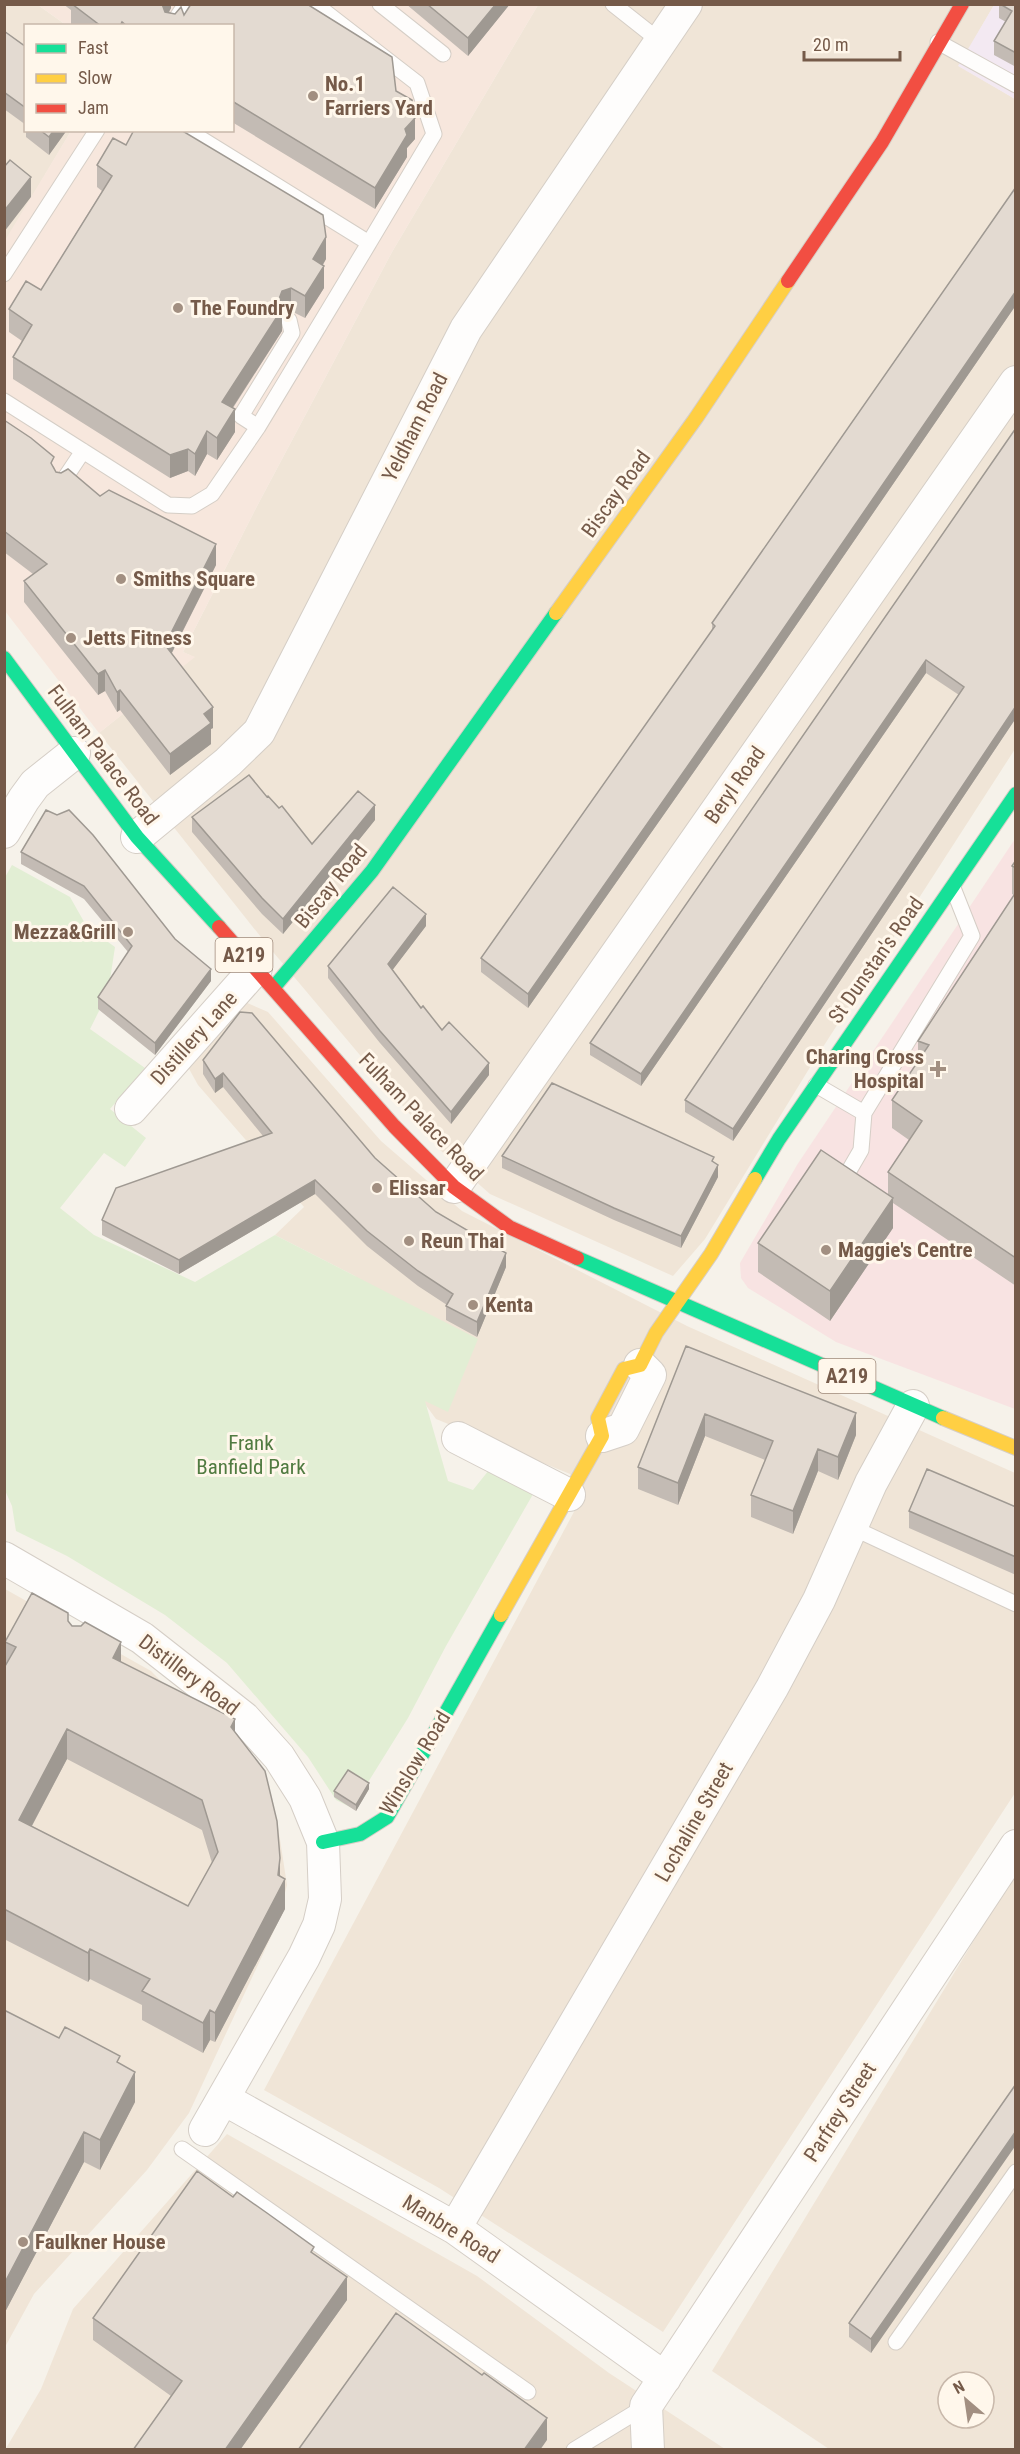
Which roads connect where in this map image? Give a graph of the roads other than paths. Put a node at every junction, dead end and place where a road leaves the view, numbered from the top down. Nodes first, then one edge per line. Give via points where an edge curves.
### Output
1 (186, 4) edge
2 (315, 4) edge
3 (380, 4) edge
4 (614, 4) edge
5 (686, 4) edge
6 (962, 4) edge
7 (172, 24) edge
8 (661, 42) junction
9 (938, 42) junction
10 (443, 54) dead end
11 (1016, 85) edge
12 (96, 132) edge
13 (190, 132) edge
14 (369, 243) junction
15 (4, 274) edge
16 (289, 320) dead end
17 (1016, 382) edge
18 (4, 401) edge
19 (258, 427) junction
20 (83, 451) junction
21 (61, 484) edge
22 (4, 658) edge
23 (74, 753) junction
24 (1016, 794) edge
25 (4, 832) edge
26 (137, 837) junction
27 (953, 886) junction
28 (265, 978) junction
29 (816, 1084) junction
30 (131, 1109) dead end
31 (864, 1113) junction
32 (843, 1181) edge
33 (454, 1187) junction
34 (678, 1304) junction
35 (640, 1365) joint
36 (913, 1406) junction
37 (602, 1436) joint
38 (458, 1438) dead end
39 (1016, 1448) edge
40 (569, 1495) junction
41 (850, 1527) junction
42 (4, 1558) edge
43 (1016, 1604) edge
44 (323, 1842) junction
45 (1016, 1846) edge
46 (224, 2099) junction
47 (194, 2140) joint
48 (1016, 2172) edge
49 (455, 2228) junction
50 (896, 2342) dead end
51 (665, 2378) junction
52 (528, 2392) dead end
53 (645, 2406) junction
54 (574, 2450) edge
55 (648, 2450) edge

1 - 7 lane
2 - 14 lane via 417,83 434,134
3 - 10 lane
4 - 8 lane
5 - 8 street, Yeldham Road
6 - 9 street, Biscay Road
8 - 26 street, Yeldham Road via 466,329 259,732
9 - 11 lane
9 - 28 street, Biscay Road via 882,142 696,418 372,871
12 - 15 lane
13 - 14 lane
14 - 19 lane
16 - 19 lane via 291,333 241,416
17 - 33 street, Beryl Road
18 - 20 lane
19 - 20 lane via 212,494 192,507 168,505
20 - 21 lane
22 - 23 street, Fulham Palace Road / A219
23 - 25 street via 35,784
23 - 26 street, Fulham Palace Road / A219
24 - 27 street, St Dunstan's Road
26 - 28 street, Fulham Palace Road / A219
27 - 29 street, St Dunstan's Road
27 - 31 lane via 972,936
28 - 30 street, Distillery Lane
28 - 33 street, Fulham Palace Road / A219 via 394,1126
29 - 31 lane
29 - 34 street, St Dunstan's Road
31 - 32 lane via 861,1150
33 - 34 street, Fulham Palace Road / A219 via 509,1227
34 - 35 street, Winslow Road via 656,1333
34 - 36 street, Fulham Palace Road / A219 via 716,1317
35 - 37 street, Winslow Road via 650,1375 623,1429
36 - 39 street, Fulham Palace Road / A219
36 - 41 street, Lochaline Street
37 - 40 street, Winslow Road
38 - 40 street
40 - 44 street, Winslow Road via 387,1817 360,1834
41 - 43 lane
41 - 49 street, Lochaline Street via 819,1600 772,1688
42 - 44 street, Distillery Road via 93,1621 142,1638 244,1718 279,1757 305,1798
44 - 46 street via 325,1899 319,1925
45 - 51 street, Parfrey Street
46 - 47 street
46 - 49 street, Manbre Road
47 - 52 lane
48 - 50 lane
49 - 51 street, Manbre Road
51 - 53 street, Parfrey Street
53 - 54 lane
53 - 55 street

